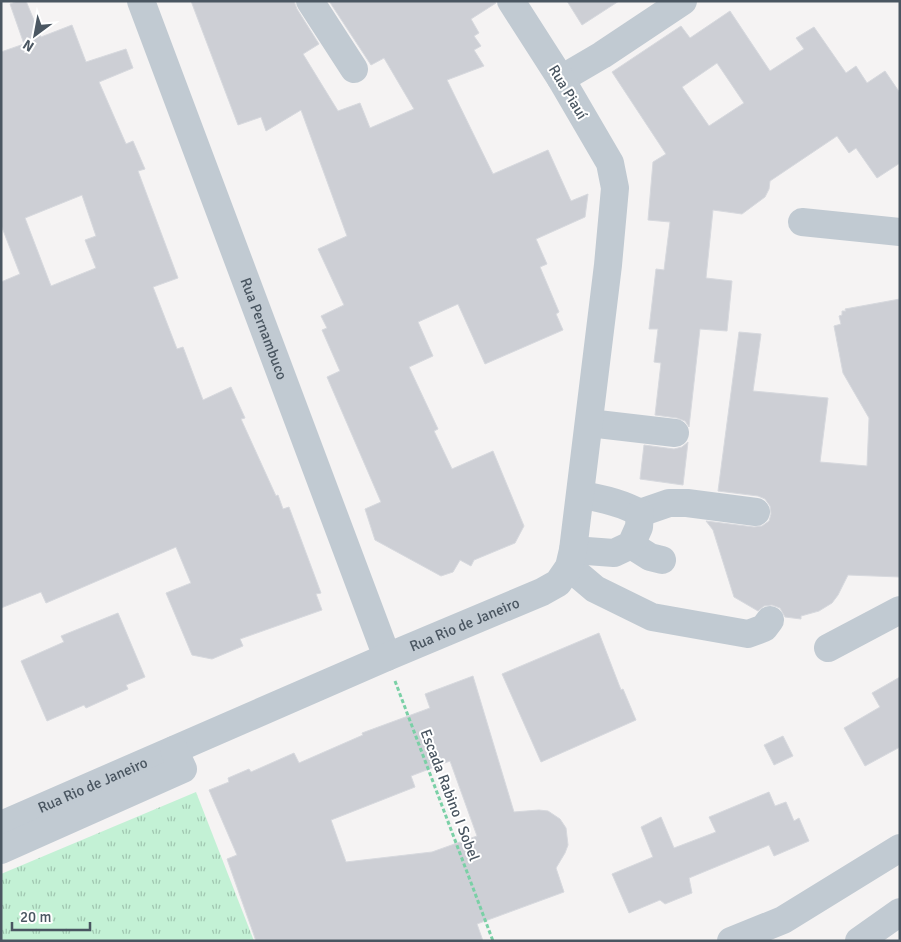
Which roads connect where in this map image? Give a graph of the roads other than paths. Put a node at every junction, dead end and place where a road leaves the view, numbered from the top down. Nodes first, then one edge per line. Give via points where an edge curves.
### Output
1 (141, 1) edge
2 (310, 1) edge
3 (512, 1) edge
4 (683, 1) edge
5 (354, 69) dead end
6 (561, 79) junction
7 (802, 222) dead end
8 (900, 232) edge
9 (589, 422) junction
10 (675, 433) dead end
11 (581, 495) junction
12 (756, 512) dead end
13 (640, 513) junction
14 (631, 545) junction
15 (571, 559) junction
16 (662, 560) dead end
17 (900, 610) edge
18 (770, 620) dead end
19 (828, 648) dead end
20 (387, 657) junction
21 (174, 750) junction
22 (4, 817) edge
23 (900, 848) edge
24 (1, 850) edge
25 (900, 912) edge
26 (731, 941) edge
27 (859, 941) edge

1 - 20 street, Rua Pernambuco
2 - 5 street
3 - 6 street, Rua Piauí
4 - 6 street
6 - 9 street, Rua Piauí via 610,163 615,188
7 - 8 street
9 - 10 street
9 - 11 street
11 - 13 street via 628,506
11 - 15 street
12 - 13 street via 669,503
13 - 14 street
14 - 15 street via 614,553
14 - 16 street via 650,557
15 - 18 street via 595,589 652,617 748,634 764,628
15 - 20 street, Rua Rio de Janeiro via 558,582 542,592
17 - 19 street
20 - 21 street, Rua Rio de Janeiro
21 - 22 street, Rua Rio de Janeiro
21 - 24 street via 183,769
23 - 26 street via 783,920
25 - 27 street

